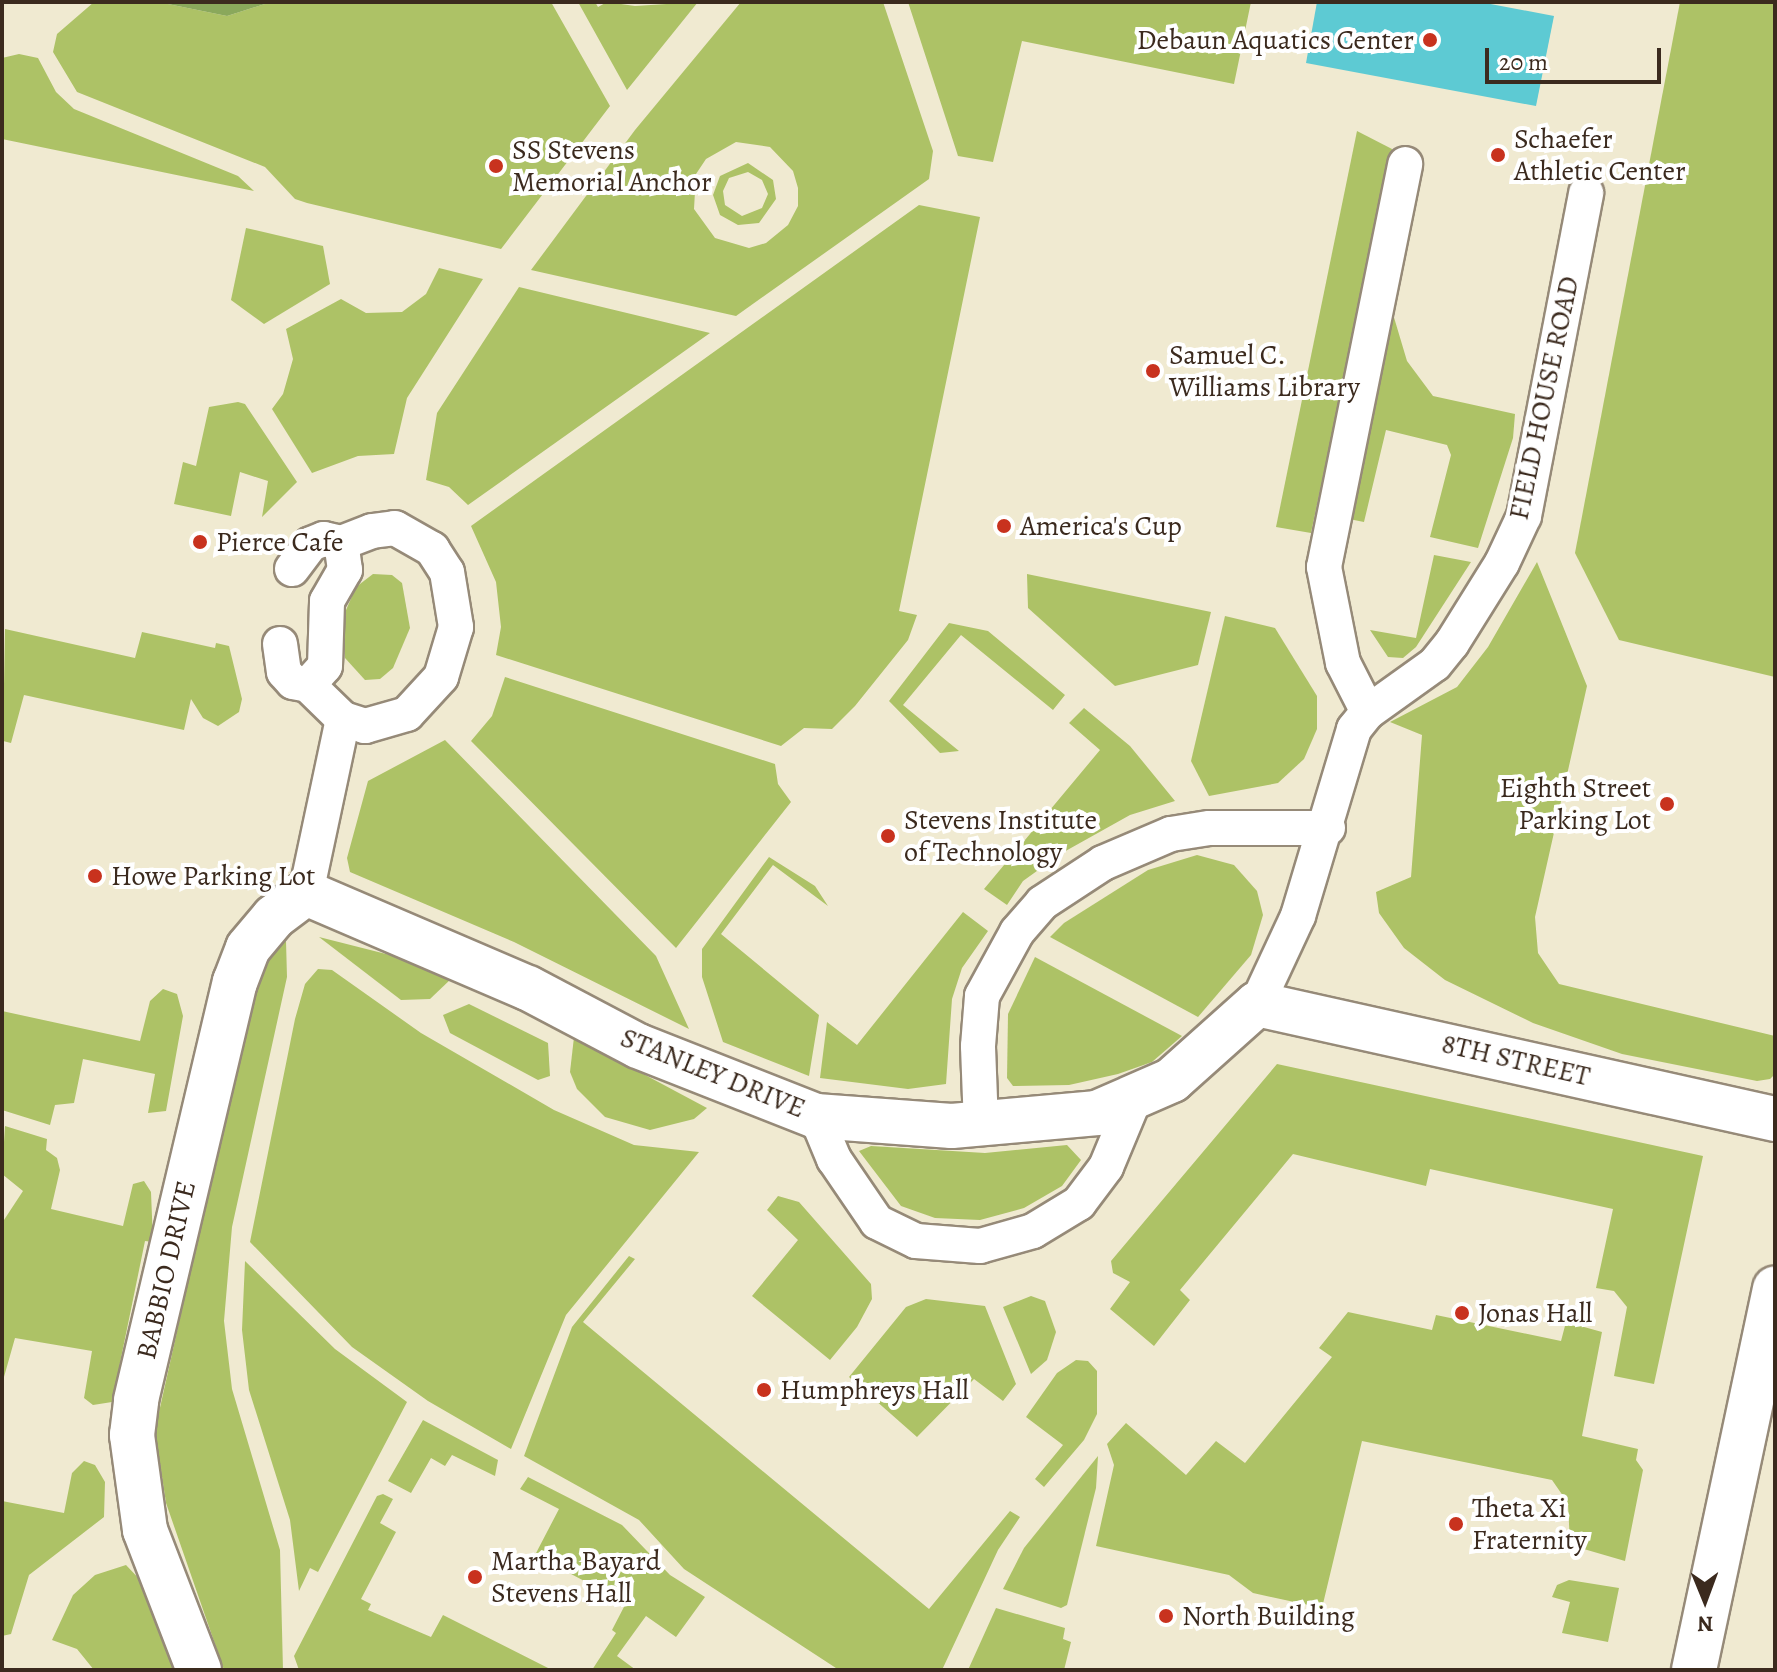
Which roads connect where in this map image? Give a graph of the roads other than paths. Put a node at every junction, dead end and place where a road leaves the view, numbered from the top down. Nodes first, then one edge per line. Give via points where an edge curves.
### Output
1 (1405, 164) dead end
2 (1586, 193) dead end
3 (341, 543) junction
4 (292, 569) dead end
5 (280, 644) dead end
6 (308, 685) junction
7 (1368, 712) junction
8 (343, 719) junction
9 (1328, 828) junction
10 (306, 893) junction
11 (1257, 1004) junction
12 (1133, 1102) junction
13 (816, 1116) junction
14 (1775, 1119) edge
15 (981, 1125) junction
16 (1775, 1289) edge
17 (199, 1670) edge
18 (1694, 1670) edge

1 - 7 lane via 1324,567 1343,663
2 - 7 lane, FIELD HOUSE ROAD via 1524,516 1502,563 1452,643 1412,684
3 - 4 lane via 324,539 311,544
3 - 6 lane via 345,570 327,601 325,666
3 - 8 lane via 395,528 432,549 447,572 456,627 441,677 407,714 365,726
5 - 6 lane via 284,672 293,682
6 - 8 lane
7 - 9 lane, FIELD HOUSE ROAD via 1354,729
8 - 10 lane
9 - 11 lane, FIELD HOUSE ROAD via 1298,916
9 - 15 lane via 1210,828 1171,834 1103,863 1042,903 1017,932 982,996
10 - 13 street, STANLEY DRIVE via 528,988 638,1046
10 - 17 street, BABBIO DRIVE via 274,917 248,948 235,982 136,1400 132,1435 145,1530
11 - 12 street, STANLEY DRIVE via 1172,1080
11 - 14 street, 8TH STREET
12 - 13 lane via 1106,1167 1079,1203 1033,1231 980,1246 916,1241 877,1222 834,1159
12 - 15 street, STANLEY DRIVE via 1056,1120
13 - 15 street, STANLEY DRIVE
16 - 18 street

